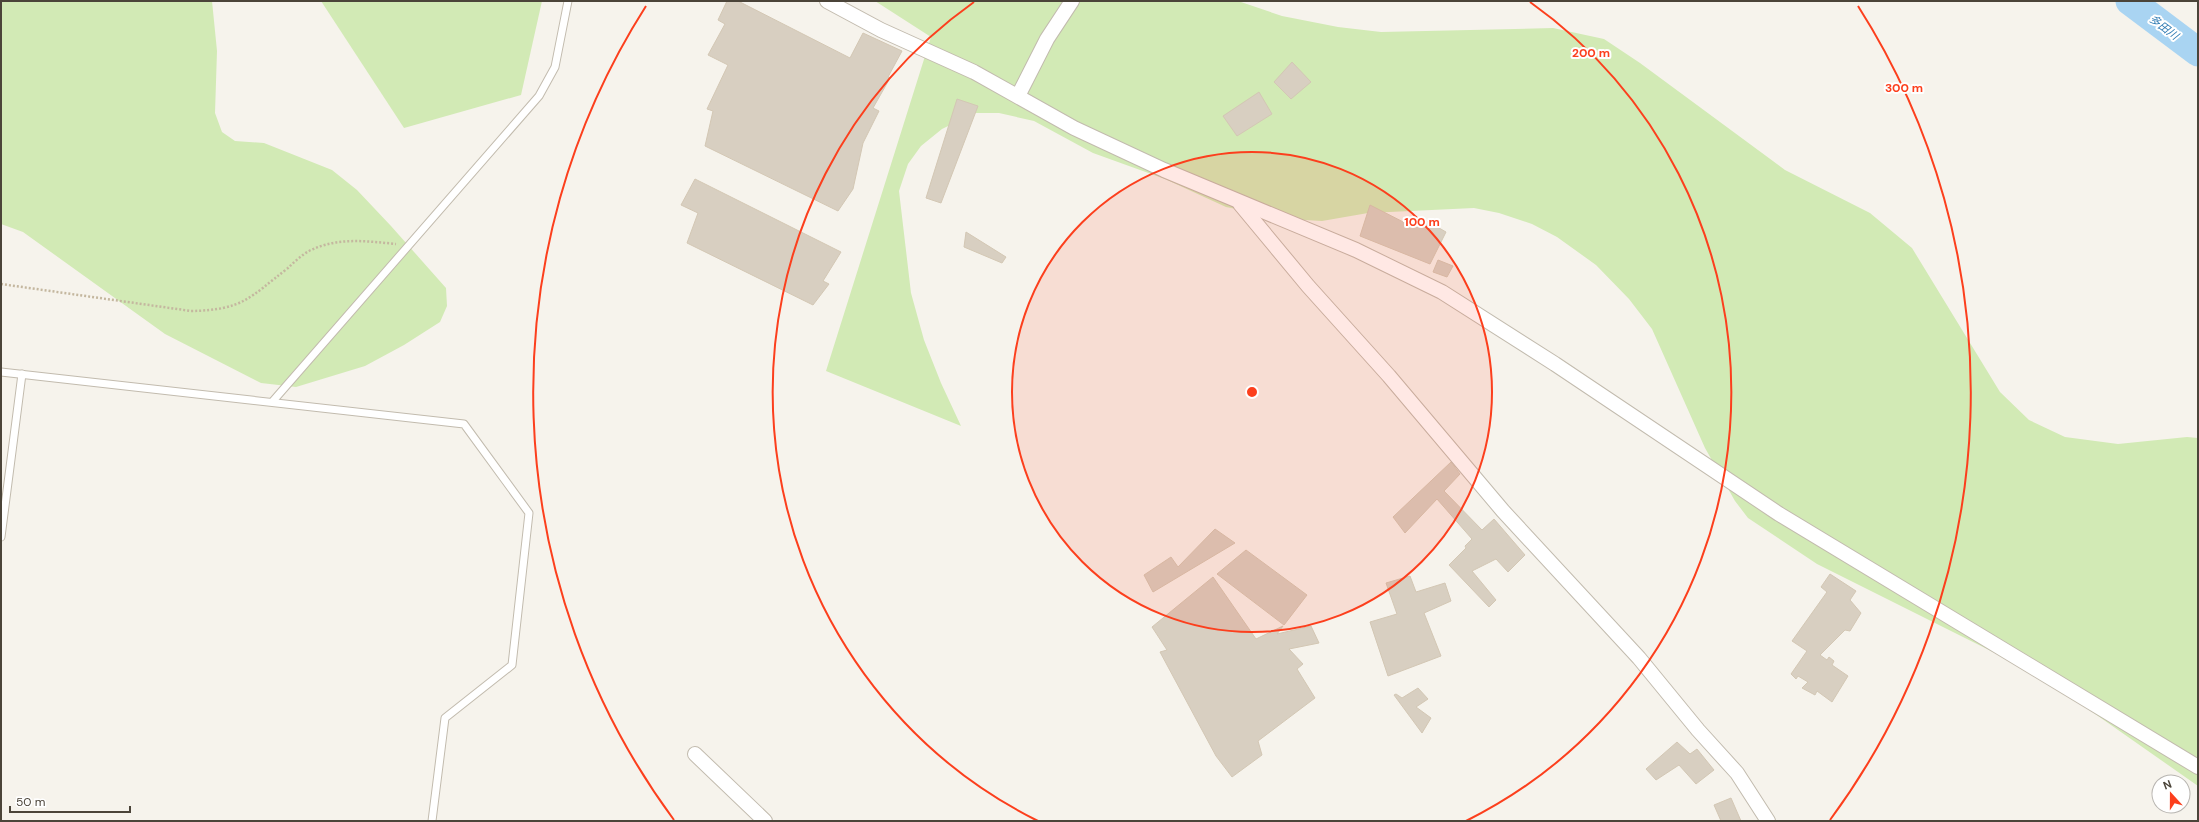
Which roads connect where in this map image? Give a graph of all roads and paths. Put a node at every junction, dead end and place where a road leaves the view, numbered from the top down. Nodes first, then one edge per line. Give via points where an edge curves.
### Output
1 (568, 1) edge
2 (827, 1) edge
3 (1072, 1) edge
4 (1018, 96) junction
5 (1238, 202) junction
6 (409, 245) junction
7 (1, 284) edge
8 (1, 372) edge
9 (22, 374) junction
10 (273, 401) junction
11 (1, 537) edge
12 (695, 754) dead end
13 (2198, 767) edge
14 (432, 821) edge
15 (765, 821) edge
16 (1768, 821) edge

1 - 6 lane via 555,67 539,96
2 - 4 street
3 - 4 street via 1047,39
4 - 5 street via 1074,128
5 - 13 street via 1356,250 1442,292 1555,364 1779,514
5 - 16 street via 1504,511 1639,658 1737,774
6 - 7 path via 357,240 333,242 308,251 244,302 217,311 191,311
6 - 10 lane
8 - 9 lane
9 - 10 lane
9 - 11 lane
10 - 14 lane via 464,424 529,513 512,665 444,718
12 - 15 street

